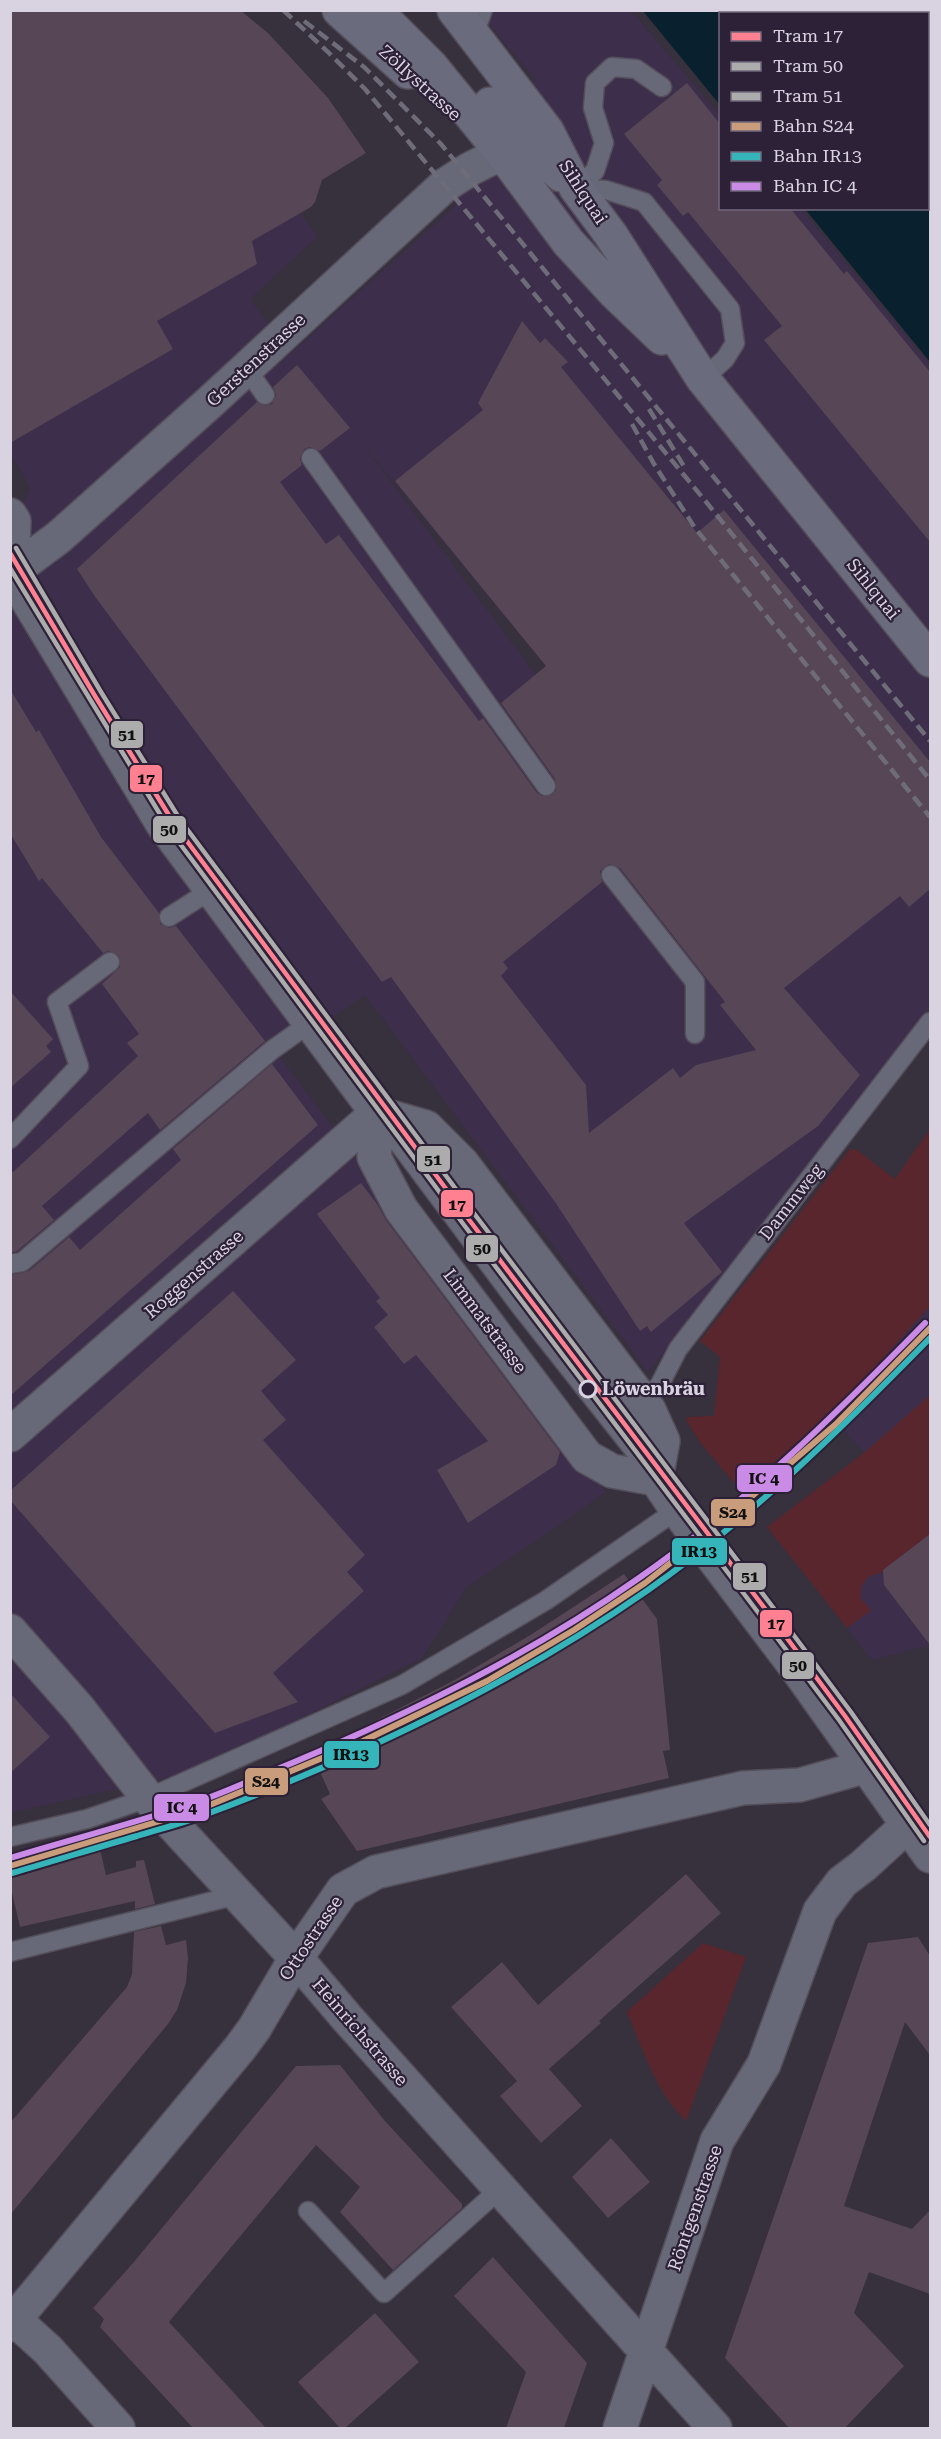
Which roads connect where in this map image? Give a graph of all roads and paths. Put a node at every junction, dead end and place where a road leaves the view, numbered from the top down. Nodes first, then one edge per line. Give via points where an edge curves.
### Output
1 (339, 10) edge
2 (375, 10) edge
3 (409, 10) edge
4 (470, 19) edge
5 (662, 87) dead end
6 (502, 153) junction
7 (576, 188) junction
8 (246, 368) junction
9 (703, 379) junction
10 (265, 395) dead end
11 (311, 458) dead end
12 (10, 515) edge
13 (11, 571) edge
14 (930, 660) edge
15 (546, 786) dead end
16 (611, 875) dead end
17 (211, 890) junction
18 (169, 916) dead end
19 (110, 962) dead end
20 (930, 1022) edge
21 (310, 1023) junction
22 (695, 1034) dead end
23 (376, 1113) junction
24 (10, 1139) edge
25 (10, 1264) edge
26 (651, 1393) junction
27 (10, 1435) edge
28 (656, 1479) junction
29 (677, 1510) junction
30 (10, 1631) edge
31 (867, 1766) junction
32 (148, 1798) junction
33 (909, 1824) junction
34 (10, 1837) edge
35 (930, 1856) edge
36 (237, 1895) junction
37 (10, 1952) edge
38 (296, 1958) junction
39 (501, 2188) junction
40 (308, 2211) dead end
41 (13, 2323) edge
42 (646, 2351) junction
43 (118, 2428) edge
44 (620, 2428) edge
45 (715, 2428) edge

1 - 6 street, Zöllystrasse via 435,101
2 - 6 street via 431,66
3 - 7 street via 517,136
4 - 7 street, Sihlquai via 547,131
5 - 7 lane via 636,69 612,67 595,83 592,108 604,143 595,171
6 - 8 street, Gerstenstrasse via 445,185
6 - 9 street, Sihlquai via 568,242
7 - 9 street, Sihlquai via 611,235
7 - 9 lane via 606,189 644,202 730,309 735,343 725,359
8 - 10 lane
8 - 13 street, Gerstenstrasse via 58,537
9 - 14 street, Sihlquai
11 - 15 lane
12 - 13 street via 14,521
13 - 17 street via 162,823
16 - 22 lane via 695,982
17 - 18 lane
17 - 21 street
19 - 24 lane via 57,1002 79,1066
20 - 26 lane, Dammweg via 678,1349
21 - 23 street
21 - 25 lane via 272,1050 22,1263
23 - 26 street via 426,1127 462,1163
23 - 27 street, Roggenstrasse
23 - 28 street, Limmatstrasse via 374,1157 401,1209 587,1457 612,1471
26 - 28 street via 649,1410 663,1441
28 - 29 street
29 - 31 street
29 - 32 lane via 545,1601 402,1685
30 - 32 street, Heinrichstrasse via 79,1709
31 - 33 street
31 - 38 street, Ottostrasse via 800,1785 743,1788 376,1872 343,1890
32 - 34 lane via 87,1819
32 - 36 street, Heinrichstrasse
33 - 35 street
33 - 42 street, Röntgenstrasse via 842,1882 820,1911 764,2064 717,2141
36 - 37 lane
36 - 38 street, Heinrichstrasse
38 - 39 street, Heinrichstrasse
38 - 41 street, Ottostrasse via 240,2048
39 - 40 lane via 384,2293
39 - 42 street, Heinrichstrasse
41 - 43 street via 48,2350
42 - 44 street, Röntgenstrasse
42 - 45 street, Heinrichstrasse

